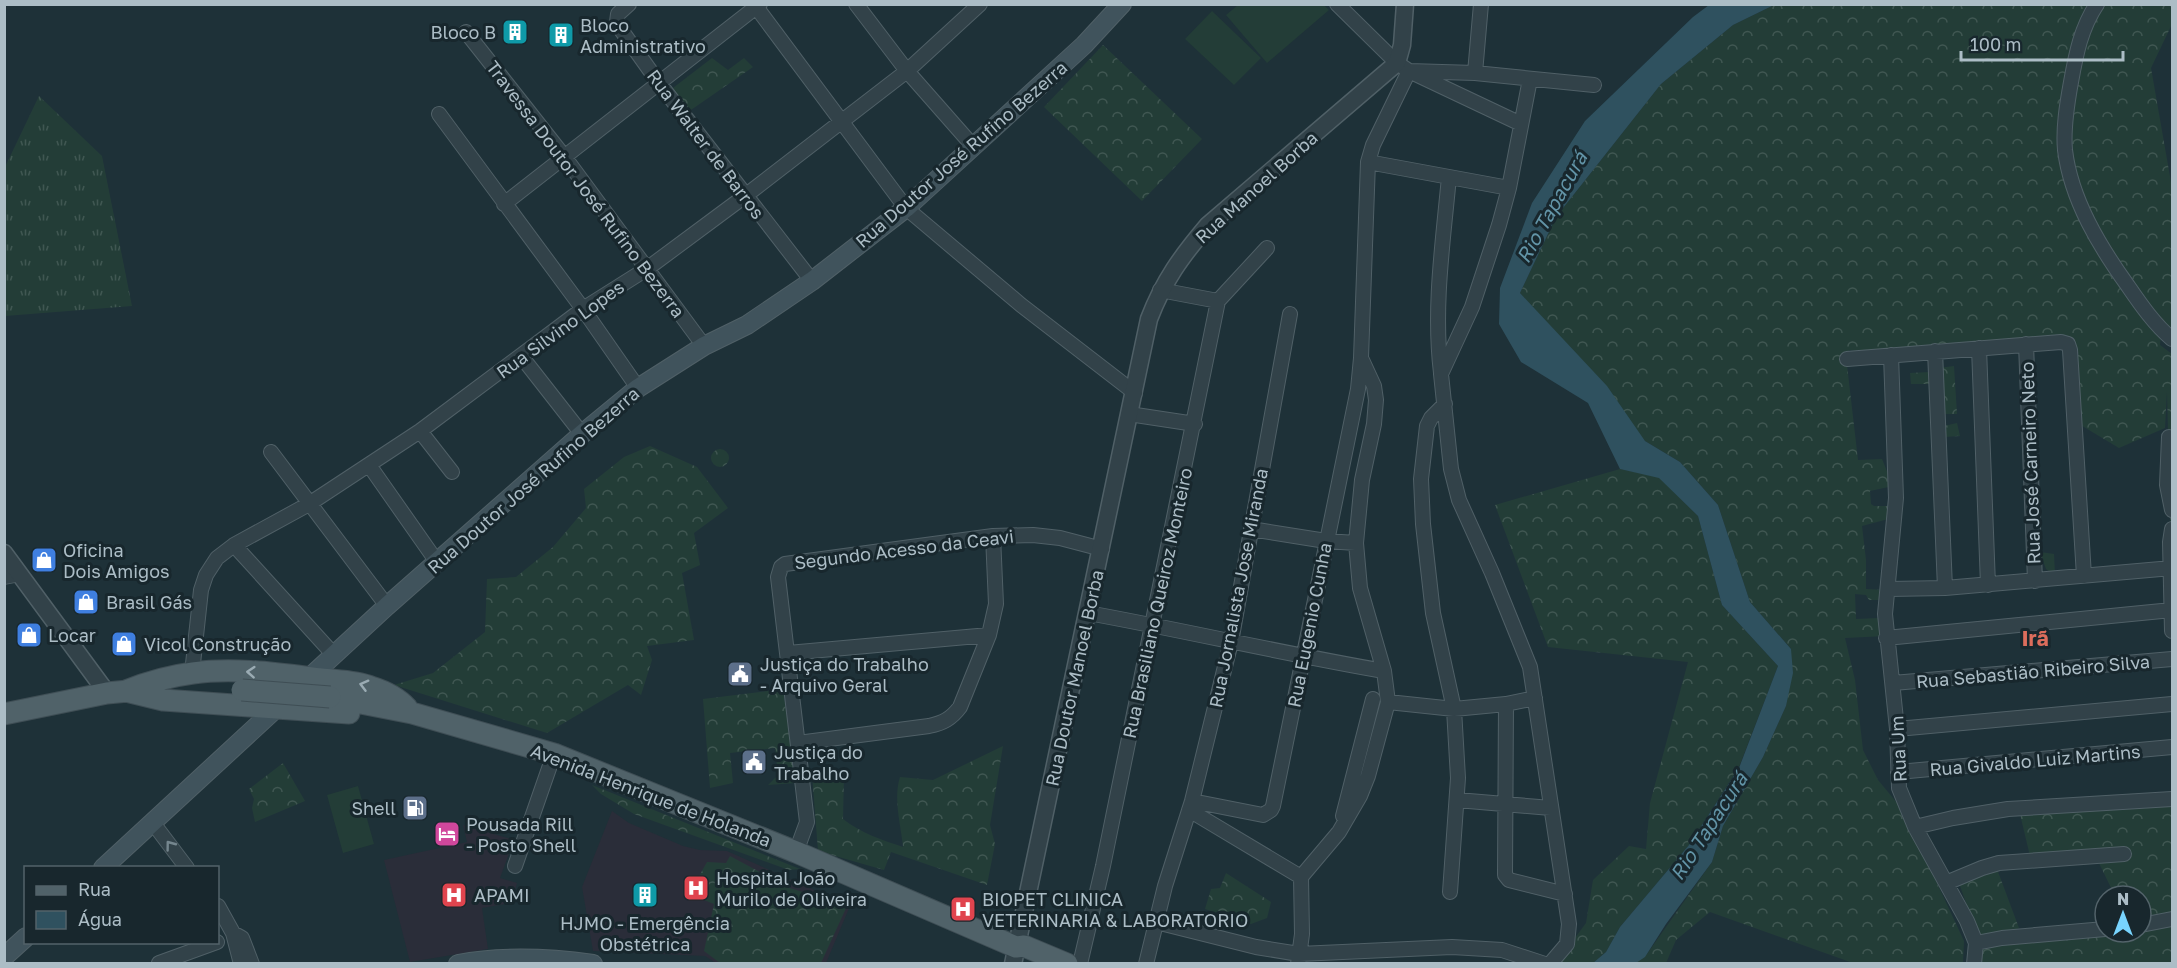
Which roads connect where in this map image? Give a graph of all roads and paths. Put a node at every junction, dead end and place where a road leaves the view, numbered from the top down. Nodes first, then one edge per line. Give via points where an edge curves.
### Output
1 (629, 4) edge
2 (856, 4) edge
3 (980, 4) edge
4 (1122, 4) edge
5 (1337, 4) edge
6 (1405, 4) edge
7 (1481, 4) edge
8 (2097, 4) edge
9 (757, 6) edge
10 (466, 32) dead end
11 (1403, 67) junction
12 (906, 71) junction
13 (1475, 73) junction
14 (1530, 79) junction
15 (659, 83) junction
16 (1594, 85) dead end
17 (439, 114) dead end
18 (840, 121) junction
19 (1521, 124) junction
20 (973, 146) junction
21 (564, 155) junction
22 (1368, 162) junction
23 (1449, 177) junction
24 (1509, 188) junction
25 (746, 196) junction
26 (504, 204) junction
27 (906, 208) junction
28 (1267, 248) dead end
29 (648, 267) junction
30 (812, 281) junction
31 (1160, 290) junction
32 (1218, 301) junction
33 (583, 309) junction
34 (1290, 314) dead end
35 (2172, 339) edge
36 (2026, 345) junction
37 (704, 346) junction
38 (1979, 348) junction
39 (1935, 351) junction
40 (1891, 355) junction
41 (521, 356) junction
42 (1361, 358) junction
43 (1846, 359) dead end
44 (1442, 374) junction
45 (638, 388) junction
46 (1135, 393) junction
47 (1444, 404) junction
48 (1129, 414) junction
49 (1195, 424) junction
50 (420, 431) junction
51 (582, 434) junction
52 (2169, 437) dead end
53 (271, 452) dead end
54 (369, 465) junction
55 (452, 472) dead end
56 (309, 504) junction
57 (2172, 510) edge
58 (1251, 529) junction
59 (2172, 529) edge
60 (993, 536) junction
61 (1326, 541) junction
62 (1356, 543) junction
63 (234, 545) junction
64 (1102, 549) junction
65 (4, 553) edge
66 (437, 562) junction
67 (2171, 568) edge
68 (12, 575) edge
69 (2084, 576) junction
70 (2035, 581) junction
71 (1988, 585) junction
72 (1945, 588) junction
73 (1889, 589) junction
74 (387, 606) junction
75 (2172, 609) edge
76 (1088, 613) junction
77 (1151, 624) junction
78 (2172, 631) edge
79 (989, 635) junction
80 (1886, 638) junction
81 (1231, 642) junction
82 (788, 653) junction
83 (334, 655) junction
84 (1302, 657) junction
85 (2172, 659) edge
86 (1384, 671) junction
87 (192, 673) junction
88 (309, 677) junction
89 (1893, 683) junction
90 (117, 692) junction
91 (1535, 698) junction
92 (1373, 699) dead end
93 (1388, 702) junction
94 (1506, 704) junction
95 (2172, 704) edge
96 (280, 707) junction
97 (1454, 709) junction
98 (411, 713) junction
99 (4, 714) edge
100 (435, 720) junction
101 (1897, 729) junction
102 (798, 743) junction
103 (2172, 747) edge
104 (554, 754) junction
105 (1898, 772) junction
106 (2172, 799) edge
107 (1457, 800) junction
108 (1507, 804) junction
109 (1190, 805) junction
110 (1551, 808) junction
111 (153, 823) junction
112 (1915, 827) junction
113 (1339, 832) junction
114 (796, 852) junction
115 (2124, 854) dead end
116 (107, 866) edge
117 (186, 866) edge
118 (515, 866) dead end
119 (1301, 877) junction
120 (1946, 883) junction
121 (1450, 892) dead end
122 (1565, 894) junction
123 (219, 908) edge
124 (2172, 919) edge
125 (1156, 922) junction
126 (2153, 923) edge
127 (2093, 930) edge
128 (233, 933) junction
129 (24, 939) edge
130 (219, 941) edge
131 (1976, 943) junction
132 (211, 944) edge
133 (1014, 955) edge
134 (6, 959) edge
135 (1299, 959) edge
136 (159, 963) edge
137 (241, 963) edge
138 (252, 963) edge
139 (458, 963) edge
140 (584, 963) edge
141 (1048, 963) edge
142 (1067, 963) edge
143 (1080, 963) edge
144 (1146, 963) edge
145 (1545, 963) edge
146 (1550, 963) edge
147 (1974, 963) edge

1 - 15 street, Rua Walter de Barros via 618,14 617,22
2 - 12 street
3 - 12 street, Rua Silvino Lopes
4 - 20 main road, Rua Doutor José Rufino Bezerra via 1084,45
5 - 11 street
6 - 11 street
7 - 13 street
8 - 35 street via 2081,35 2066,114 2066,150 2074,189 2101,246 2143,308
9 - 15 street
9 - 18 street
10 - 21 street, Travessa Doutor José Rufino Bezerra
11 - 13 street
11 - 19 street
11 - 22 street, Rua Eugenio Cunha
11 - 31 street, Rua Manoel Borba via 1208,225
12 - 18 street, Rua Silvino Lopes
12 - 20 street
13 - 14 street
14 - 16 street
14 - 19 street
15 - 21 street
15 - 25 street, Rua Walter de Barros
17 - 26 street
18 - 25 street, Rua Silvino Lopes
18 - 27 street
19 - 24 street
20 - 27 main road, Rua Doutor José Rufino Bezerra
21 - 26 street
21 - 29 street, Travessa Doutor José Rufino Bezerra
22 - 23 street
22 - 42 street, Rua Eugenio Cunha
23 - 24 street
23 - 44 street via 1438,308 1437,344
24 - 44 street via 1472,307
25 - 29 street, Rua Silvino Lopes
25 - 30 street, Rua Walter de Barros
26 - 33 street
27 - 30 main road, Rua Doutor José Rufino Bezerra
27 - 46 street via 1021,305
28 - 32 street
29 - 33 street, Rua Silvino Lopes
29 - 37 street, Travessa Doutor José Rufino Bezerra
30 - 37 main road, Rua Doutor José Rufino Bezerra via 747,325
31 - 32 street
31 - 46 street, Rua Manoel Borba via 1149,319
32 - 49 street, Rua Brasiliano Queiroz Monteiro
33 - 41 street, Rua Silvino Lopes
33 - 45 street
34 - 58 street, Rua Jornalista Jose Miranda
36 - 38 street
36 - 69 street via 2061,342 2068,344 2070,350
36 - 70 street, Rua José Carneiro Neto
37 - 45 main road, Rua Doutor José Rufino Bezerra
38 - 39 street
38 - 71 street
39 - 40 street
39 - 72 street
40 - 43 street
40 - 73 street, Rua Um via 1896,498
41 - 50 street, Rua Silvino Lopes
41 - 51 street
42 - 61 street, Rua Eugenio Cunha
42 - 62 street via 1376,400
44 - 47 street
45 - 51 main road, Rua Doutor José Rufino Bezerra
46 - 48 street, Rua Doutor Manoel Borba
47 - 91 street via 1451,469 1459,500 1530,667
47 - 97 street via 1427,426 1421,478 1433,613
48 - 49 street
48 - 64 street, Rua Doutor Manoel Borba
49 - 77 street, Rua Brasiliano Queiroz Monteiro
50 - 54 street, Rua Silvino Lopes
50 - 55 street
51 - 66 main road, Rua Doutor José Rufino Bezerra
52 - 57 street via 2167,485
53 - 56 street
54 - 56 street, Rua Silvino Lopes
54 - 66 street
56 - 63 street, Rua Silvino Lopes
56 - 74 street
58 - 61 street
58 - 81 street, Rua Jornalista Jose Miranda
59 - 67 street
60 - 64 street, Segundo Acesso da Ceavi via 1060,538
60 - 79 street via 996,604
60 - 82 street, Segundo Acesso da Ceavi via 785,564 778,577
61 - 62 street
61 - 84 street, Rua Eugenio Cunha
62 - 86 street via 1360,588
63 - 83 street
63 - 87 street, Rua Silvino Lopes via 218,558 201,590
64 - 76 street, Rua Doutor Manoel Borba
65 - 68 street
66 - 74 main road, Rua Doutor José Rufino Bezerra
67 - 69 street
67 - 75 street
68 - 90 street
69 - 70 street
70 - 71 street
71 - 72 street
72 - 73 street
73 - 80 street, Rua Um
74 - 83 main road, Rua Doutor José Rufino Bezerra
75 - 78 street
75 - 80 street
76 - 77 street
76 - 133 street, Rua Doutor Manoel Borba
77 - 81 street
77 - 143 street, Rua Brasiliano Queiroz Monteiro
79 - 82 street
79 - 102 street via 960,707 942,723
80 - 89 street, Rua Um
81 - 84 street
81 - 109 street, Rua Jornalista Jose Miranda
82 - 102 street
83 - 88 main road, Rua Doutor José Rufino Bezerra
84 - 86 street
84 - 109 street, Rua Eugenio Cunha via 1271,810 1263,815
85 - 89 street, Rua Sebastião Ribeiro Silva
86 - 93 street
88 -> 87 main road
87 - 90 main road
88 - 96 main road, Rua Doutor José Rufino Bezerra
98 -> 88 main road via 398,700 371,687
89 - 101 street, Rua Um
90 - 96 main road via 163,700
90 - 98 main road, Avenida Henrique de Holanda, bridge via 242,690 330,697
90 - 99 main road, Avenida Henrique de Holanda
91 - 94 street
91 - 110 street
92 - 113 street
93 - 97 street
93 - 113 street via 1368,776
94 - 97 street
94 - 108 street
95 - 101 street
96 - 100 main road
96 - 111 main road, Rua Doutor José Rufino Bezerra
97 - 107 street
98 - 100 main road, Avenida Henrique de Holanda
100 - 104 main road, Avenida Henrique de Holanda
101 - 105 street, Rua Um
102 - 114 street via 807,822
103 - 105 street, Rua Givaldo Luiz Martins
104 - 114 main road, Avenida Henrique de Holanda
104 - 118 street
105 - 112 street, Rua Um via 1899,788
106 - 112 street via 2008,809
107 - 108 street
107 - 121 street
108 - 110 street
108 - 122 street via 1507,877
109 - 119 street
109 - 125 street, Rua Jornalista Jose Miranda
110 - 122 street
111 - 116 main road, Rua Doutor José Rufino Bezerra
117 -> 111 street
112 - 120 street, Rua Um
113 - 119 street
114 - 133 main road, Avenida Henrique de Holanda
115 - 120 street via 1999,863
119 - 135 street
120 - 131 street, Rua Um
122 - 146 street via 1569,939
123 - 128 street
124 - 126 street
125 - 135 street
125 - 144 street, Rua Jornalista Jose Miranda
127 - 131 street
128 - 130 street
128 - 137 street
128 - 138 street via 242,938
129 - 134 main road
131 - 147 street, Rua Um
132 - 136 street
133 - 141 main road via 1021,953
133 - 142 main road, Avenida Henrique de Holanda via 1024,946
135 - 145 street via 1452,947 1502,950
139 - 140 main road

